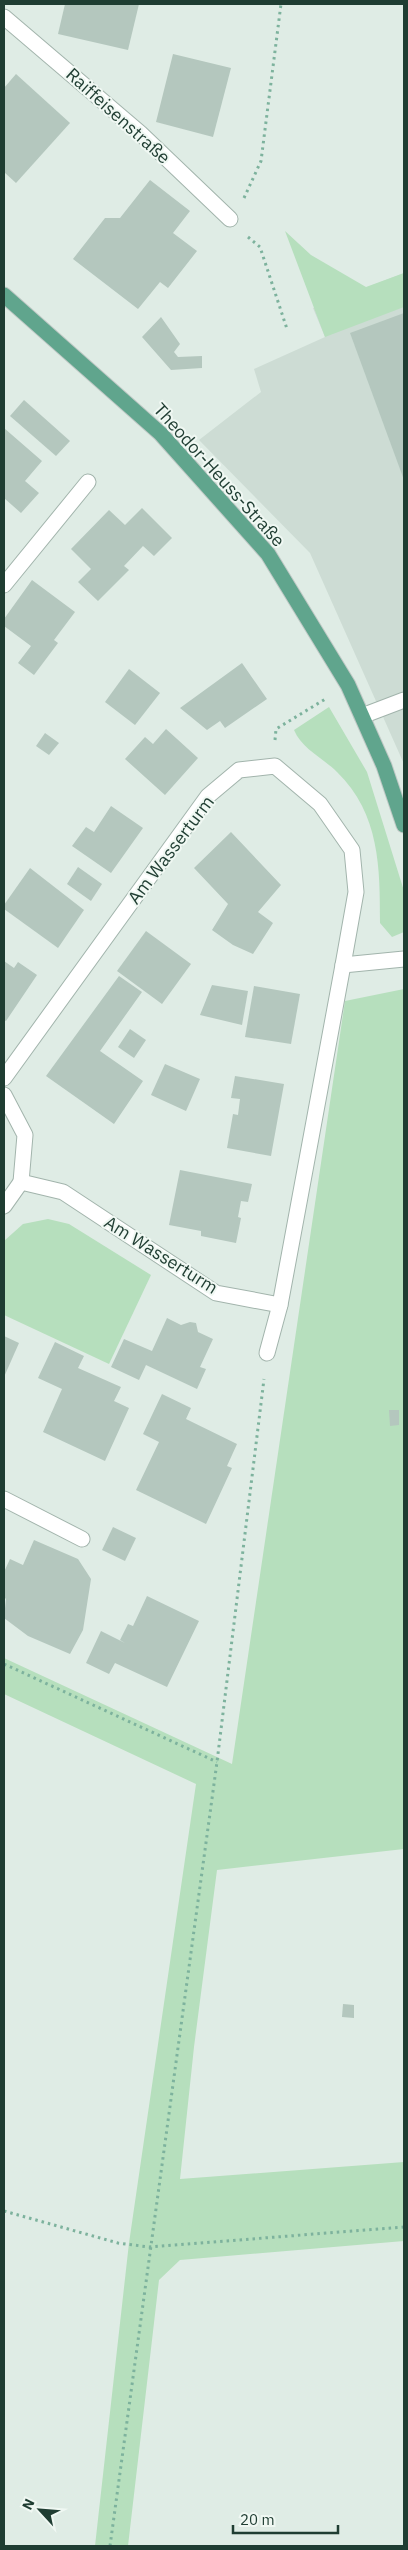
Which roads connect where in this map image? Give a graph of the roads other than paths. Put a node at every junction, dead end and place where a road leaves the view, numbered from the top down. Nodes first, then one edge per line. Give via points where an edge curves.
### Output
1 (4, 17) edge
2 (230, 219) road end
3 (4, 295) edge
4 (88, 482) dead end
5 (4, 585) edge
6 (404, 700) edge
7 (362, 716) junction
8 (404, 825) edge
9 (404, 959) edge
10 (343, 964) junction
11 (4, 1078) edge
12 (4, 1095) edge
13 (21, 1182) junction
14 (4, 1206) edge
15 (280, 1305) junction
16 (267, 1353) road end
17 (4, 1499) edge
18 (82, 1539) dead end

1 - 2 street, Raiffeisenstraße via 140,133
3 - 7 main road, Theodor-Heuss-Straße via 161,434 268,554 348,685
4 - 5 street
6 - 7 street
7 - 8 main road, Theodor-Heuss-Straße via 384,766
9 - 10 street
10 - 11 street, Am Wasserturm via 356,892 352,850 320,804 274,766 239,770 208,796
10 - 15 street, Am Wasserturm
12 - 13 street via 25,1135
13 - 14 street
13 - 15 street, Am Wasserturm via 63,1192 216,1292
15 - 16 street, Am Wasserturm
17 - 18 street

